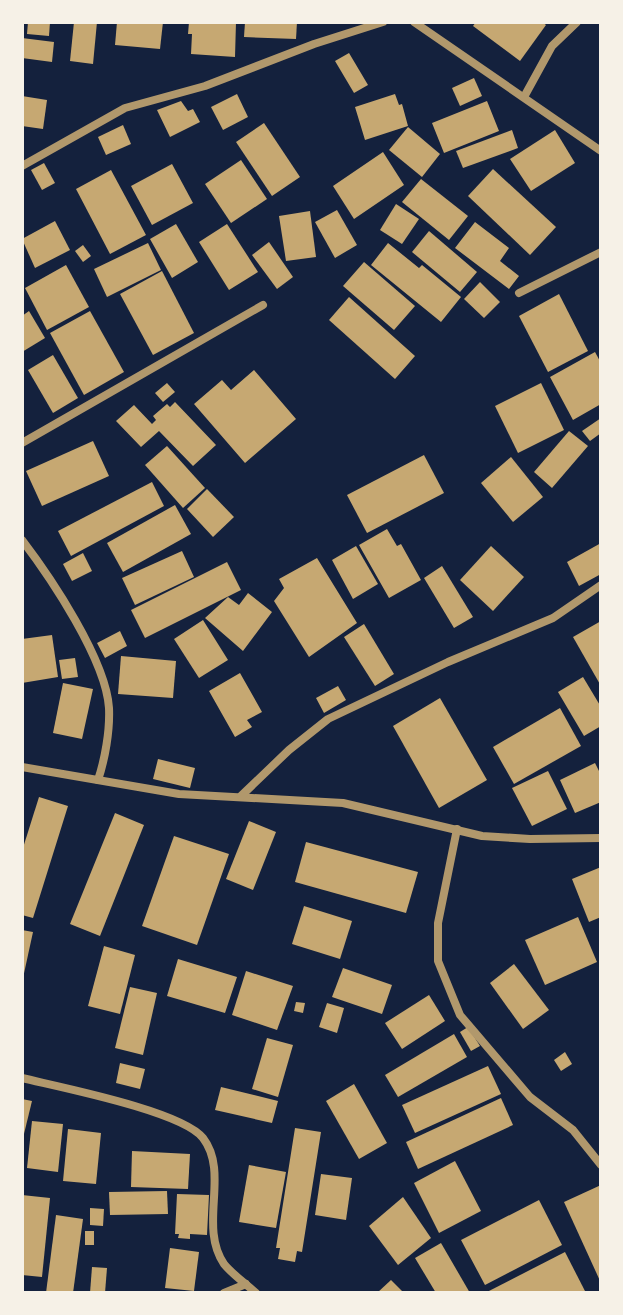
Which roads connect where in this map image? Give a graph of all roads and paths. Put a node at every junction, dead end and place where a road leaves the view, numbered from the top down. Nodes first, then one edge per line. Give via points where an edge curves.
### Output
1 (383, 22) edge
2 (414, 22) edge
3 (577, 22) edge
4 (524, 97) junction
5 (601, 151) edge
6 (22, 166) edge
7 (601, 252) edge
8 (519, 293) dead end
9 (263, 305) dead end
10 (22, 443) edge
11 (22, 540) edge
12 (601, 585) edge
13 (22, 767) edge
14 (98, 780) junction
15 (241, 796) junction
16 (457, 829) junction
17 (601, 838) edge
18 (22, 1078) edge
19 (601, 1165) edge
20 (246, 1284) junction
21 (224, 1293) edge
22 (256, 1293) edge

1 - 6 street via 205,86 125,108
2 - 4 street
3 - 4 street via 552,46
4 - 5 street
7 - 8 street
9 - 10 street
11 - 14 street via 80,629 100,677 109,707
12 - 15 street via 553,618 328,719
13 - 14 street
14 - 15 street via 179,794
15 - 16 street via 343,803
16 - 17 street via 506,838
16 - 19 street via 438,923 438,961 460,1015 530,1097 573,1130
18 - 20 street via 168,1117 202,1136 213,1161 213,1230 223,1263
20 - 21 street
20 - 22 street

